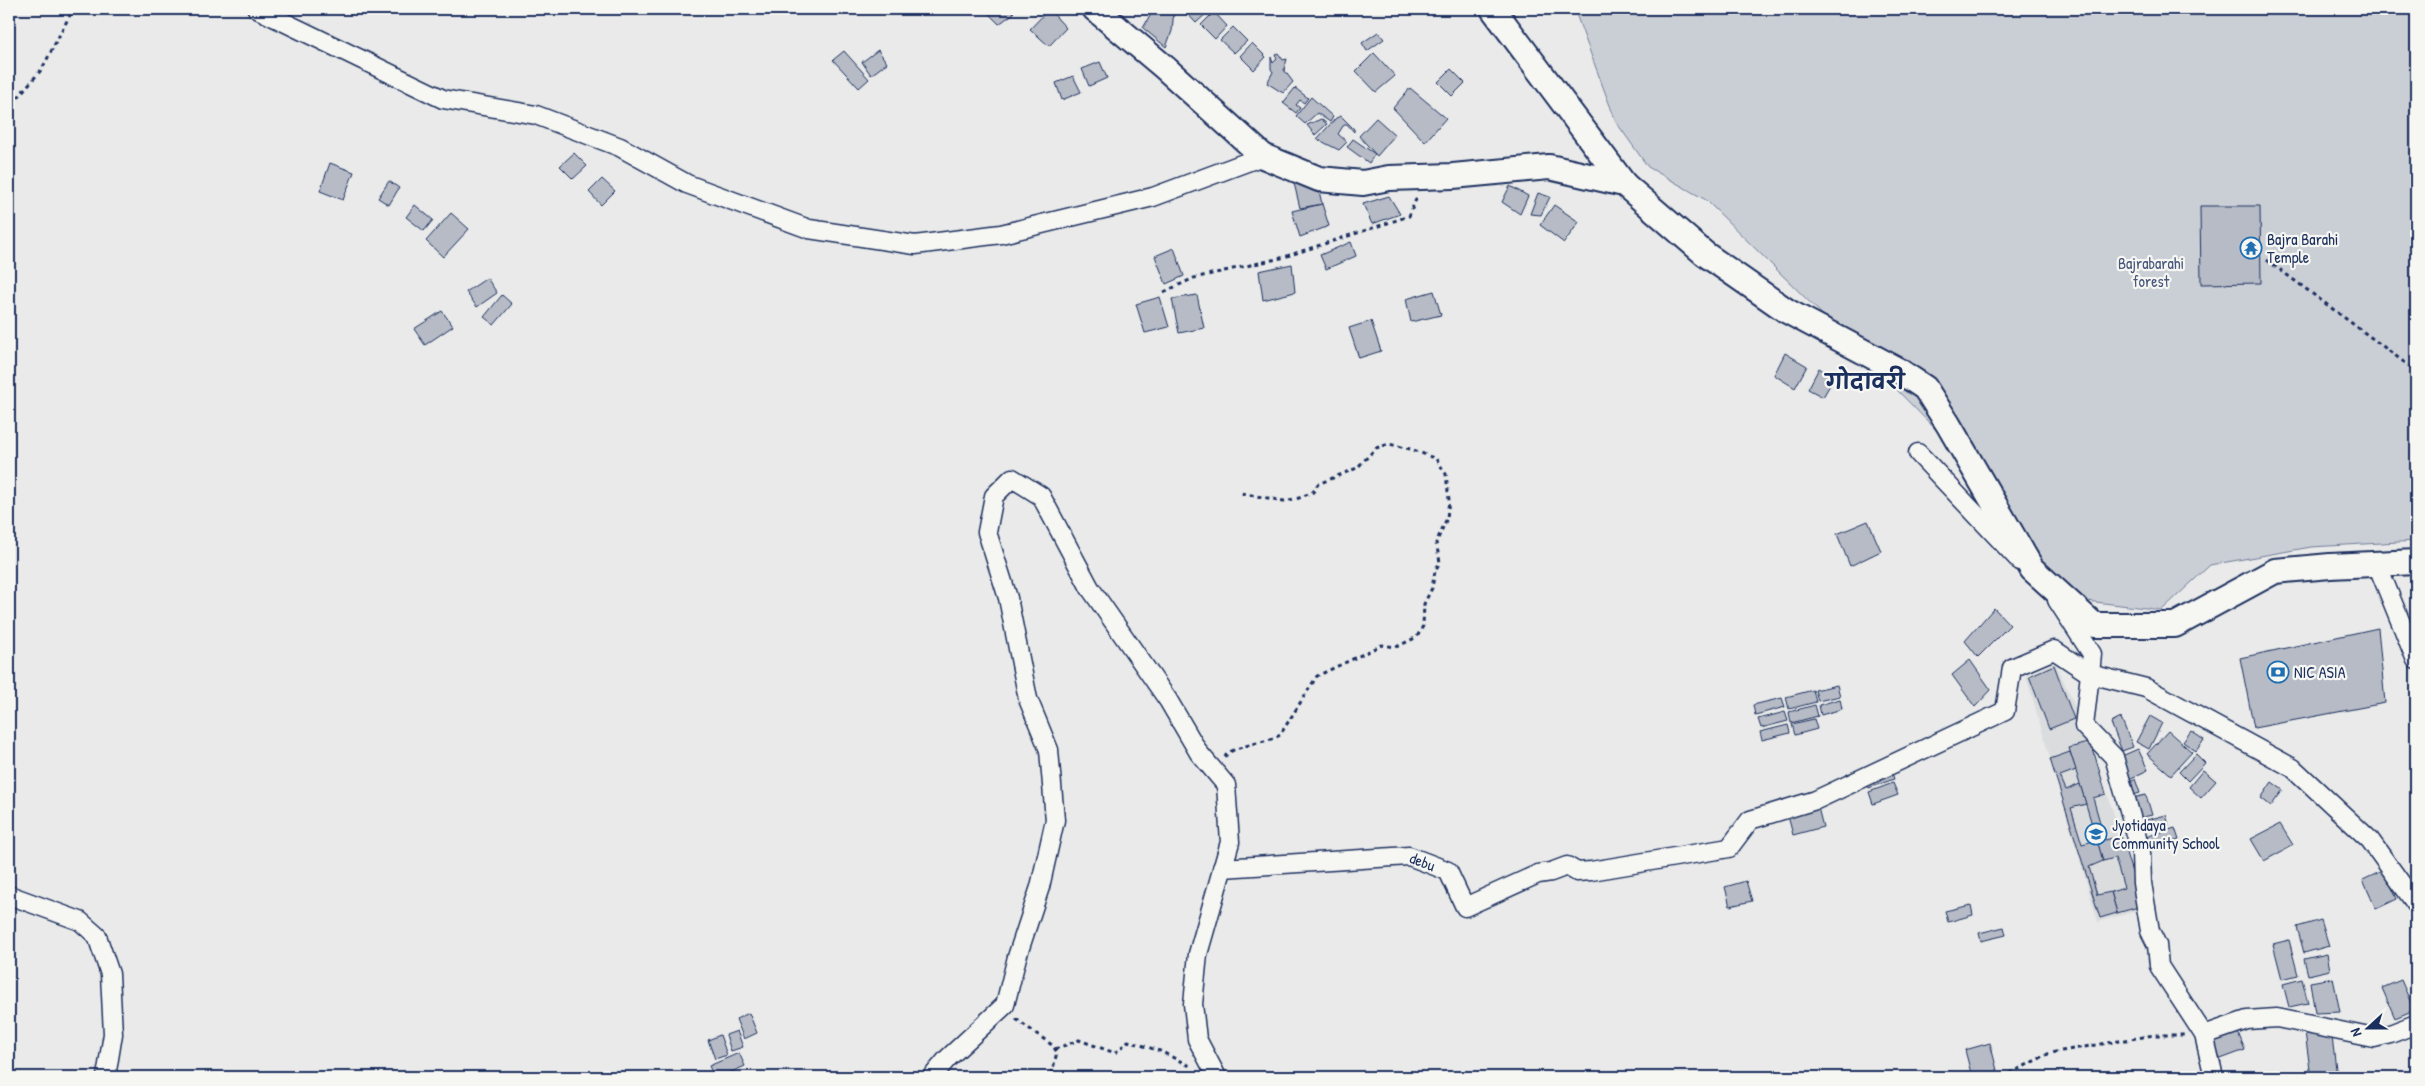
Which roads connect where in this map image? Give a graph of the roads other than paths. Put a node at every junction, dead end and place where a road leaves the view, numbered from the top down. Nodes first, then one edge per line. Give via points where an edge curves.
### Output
1 (257, 9) edge
2 (1094, 9) edge
3 (1493, 9) edge
4 (1263, 156) junction
5 (1624, 184) junction
6 (1918, 453) dead end
7 (2416, 562) edge
8 (2377, 564) junction
9 (2416, 660) edge
10 (2090, 674) junction
11 (1222, 868) junction
12 (9, 895) edge
13 (2416, 904) edge
14 (2416, 1024) edge
15 (2204, 1035) junction
16 (106, 1077) edge
17 (932, 1077) edge
18 (1217, 1077) edge
19 (2214, 1077) edge

1 - 4 street via 443,99 536,115 620,147 687,184 809,229 915,245 1001,234 1153,197
2 - 4 street
3 - 5 street
4 - 5 street via 1319,178 1363,183 1389,178 1448,177 1549,167
5 - 8 street via 1705,254 1787,310 1925,388 2032,569 2094,625 2175,625 2275,571
6 - 10 street via 2060,603 2092,654
7 - 8 street
8 - 9 street
10 - 11 street, debu via 2054,650 2012,668 2005,711 1816,800 1750,820 1729,848 1591,871 1577,872 1567,866 1538,874 1465,907 1448,872 1409,856
10 - 13 street via 2146,688 2293,768 2370,840
10 - 15 street via 2084,726 2114,757 2141,852 2142,883 2159,966
11 - 17 street via 1230,842 1226,785 1199,753 1168,700 1090,588 1041,496 1012,478 994,496 987,532 1008,598 1028,699 1049,750 1056,820 1005,1005
11 - 18 street via 1198,954 1193,1004 1197,1039
12 - 16 street via 80,921 97,936 110,974 113,1034
14 - 15 street via 2374,1038 2277,1018 2247,1020
15 - 19 street

